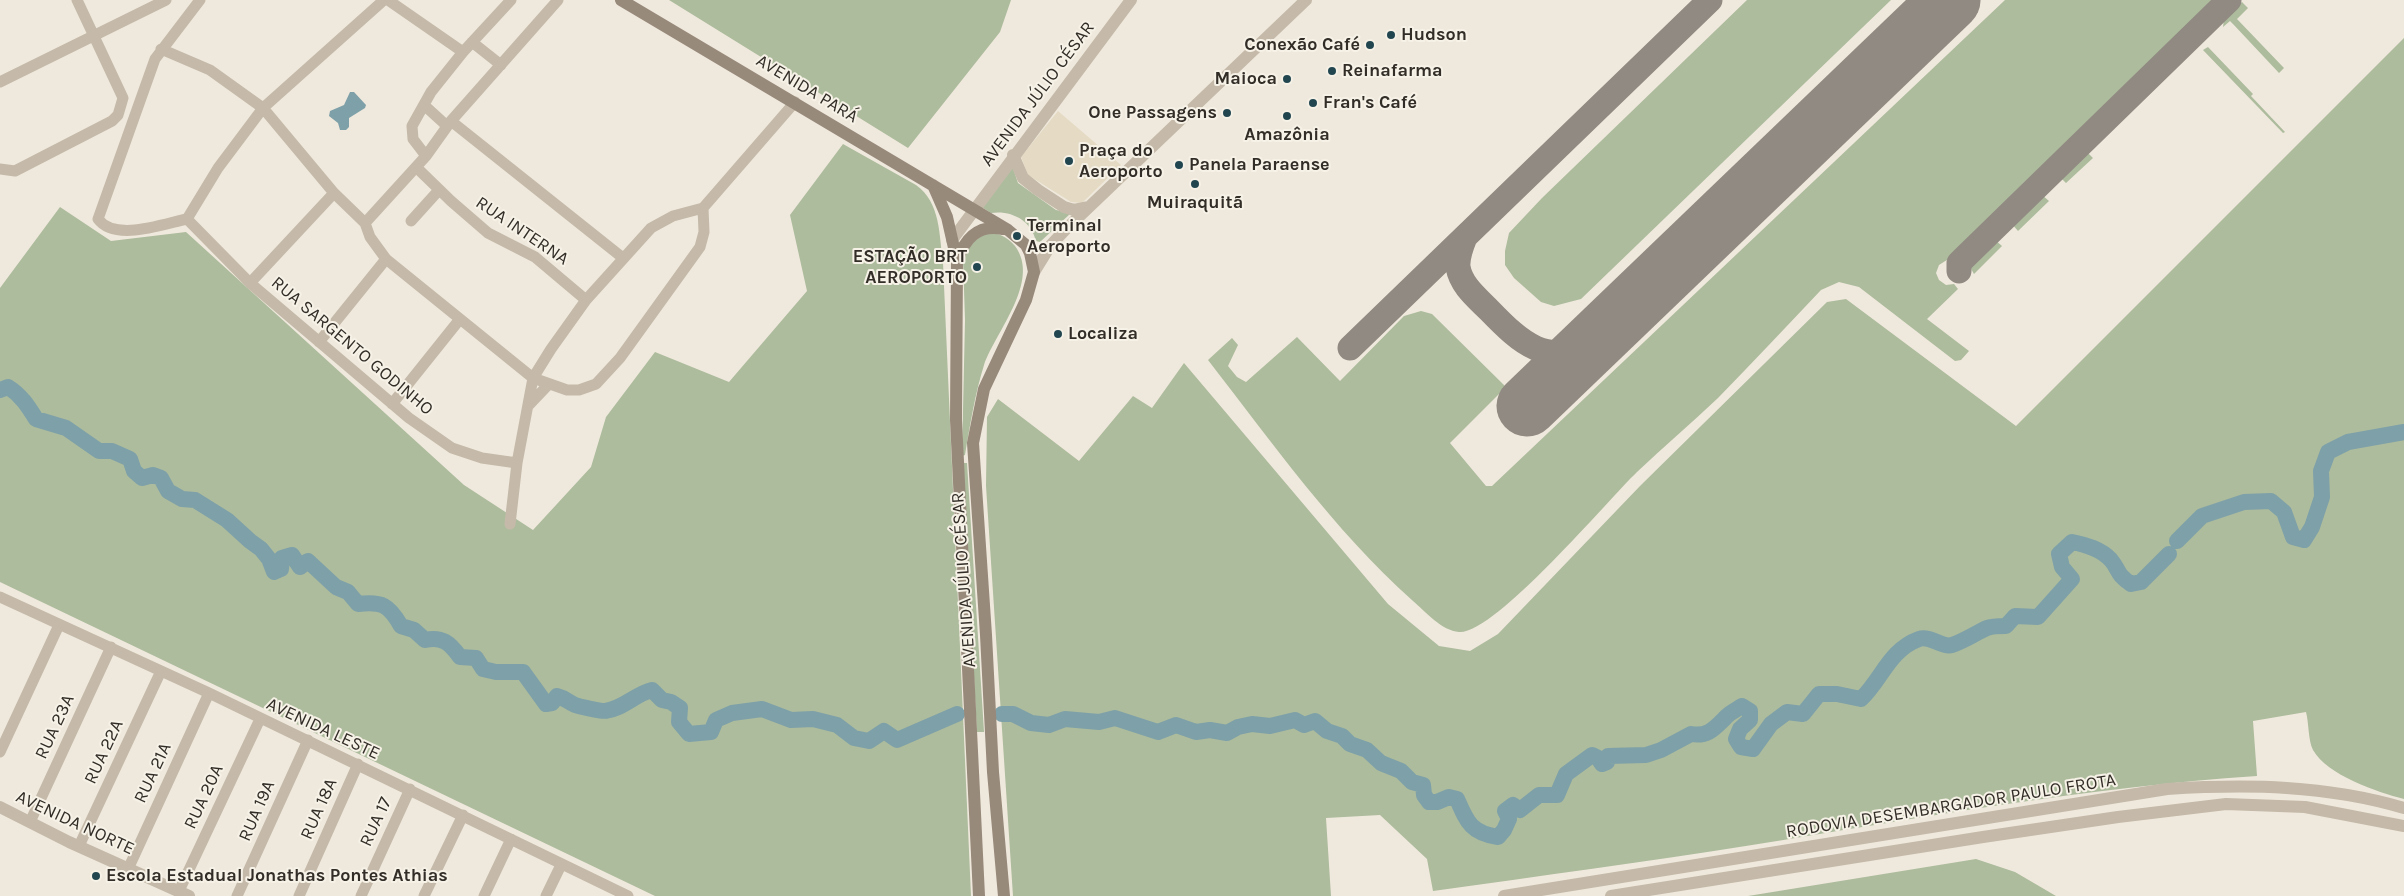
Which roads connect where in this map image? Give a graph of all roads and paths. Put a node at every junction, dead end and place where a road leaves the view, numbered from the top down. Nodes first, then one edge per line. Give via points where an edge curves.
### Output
1 (78, 0) edge
2 (166, 0) edge
3 (200, 0) edge
4 (384, 0) edge
5 (388, 0) edge
6 (511, 0) edge
7 (558, 0) edge
8 (621, 0) edge
9 (1131, 0) edge
10 (1306, 0) edge
11 (95, 36) junction
12 (472, 42) junction
13 (161, 49) junction
14 (463, 52) junction
15 (501, 65) junction
16 (0, 82) edge
17 (795, 102) junction
18 (424, 105) junction
19 (263, 108) junction
20 (449, 123) junction
21 (1013, 155) junction
22 (426, 156) junction
23 (416, 167) junction
24 (0, 169) edge
25 (933, 184) junction
26 (439, 190) junction
27 (334, 193) junction
28 (1089, 207) junction
29 (703, 208) junction
30 (973, 209) junction
31 (187, 219) junction
32 (411, 220) dead end
33 (365, 223) junction
34 (1008, 230) junction
35 (952, 240) junction
36 (623, 258) junction
37 (386, 260) junction
38 (957, 261) junction
39 (1034, 272) junction
40 (250, 283) junction
41 (586, 300) junction
42 (460, 319) junction
43 (319, 342) junction
44 (533, 378) junction
45 (549, 384) junction
46 (392, 404) junction
47 (527, 408) junction
48 (517, 463) junction
49 (510, 524) dead end
50 (0, 597) edge
51 (59, 624) junction
52 (111, 647) junction
53 (161, 672) junction
54 (209, 693) junction
55 (260, 719) junction
56 (308, 740) junction
57 (0, 752) edge
58 (358, 764) junction
59 (410, 790) junction
60 (0, 808) edge
61 (2404, 808) edge
62 (462, 815) junction
63 (30, 822) junction
64 (2404, 826) edge
65 (511, 839) junction
66 (79, 846) junction
67 (561, 864) junction
68 (129, 867) junction
69 (607, 891) edge
70 (184, 894) edge
71 (237, 896) edge
72 (298, 896) edge
73 (361, 896) edge
74 (424, 896) edge
75 (484, 896) edge
76 (546, 896) edge
77 (628, 896) edge
78 (979, 896) edge
79 (1004, 896) edge
80 (1504, 896) edge
81 (1611, 896) edge

1 - 11 street
2 - 11 street
3 - 13 street
4 - 19 street
5 - 14 street
6 - 12 street
7 - 15 street
8 - 17 main road, AVENIDA PARÁ
9 - 21 street, AVENIDA JÚLIO CÉSAR
10 - 28 street, AVENIDA JÚLIO CÉSAR
11 - 16 street
11 - 24 street via 123,98 118,115 15,170
12 - 14 street
12 - 15 street
13 - 19 street via 210,70
13 - 31 street via 150,69 98,219 106,227 122,231
14 - 18 street
15 - 20 street
17 - 25 main road, AVENIDA PARÁ
17 - 29 street
18 - 20 street
18 - 22 street via 411,133
19 - 27 street
19 - 31 street via 218,168
20 - 22 street
20 - 36 street
21 - 28 street via 1024,178 1038,190 1064,207 1074,210
21 - 30 street, AVENIDA JÚLIO CÉSAR
22 - 23 street
23 - 26 street, RUA INTERNA
23 - 33 street
25 - 30 main road, AVENIDA PARÁ
25 - 35 main road, AVENIDA JÚLIO CÉSAR via 943,205
26 - 32 street
26 - 41 street, RUA INTERNA via 488,233 535,257
27 - 33 street
27 - 40 street
28 - 39 street, AVENIDA JÚLIO CÉSAR via 1050,246
29 - 36 street via 662,220
29 - 45 street via 704,232 700,247 614,364 588,388 567,390
30 - 34 main road
30 - 35 street, AVENIDA JÚLIO CÉSAR
31 - 40 street, RUA SARGENTO GODINHO
33 - 37 street via 370,237
34 - 38 main road, AVENIDA JÚLIO CÉSAR via 995,227 980,229 962,246
34 - 39 main road via 1026,245
35 - 38 main road, AVENIDA JÚLIO CÉSAR
36 - 41 street
37 - 42 street
37 - 43 street
38 - 78 main road, AVENIDA JÚLIO CÉSAR via 956,420
39 - 79 main road, AVENIDA JÚLIO CÉSAR via 1026,300 984,389 973,443 993,772
40 - 43 street, RUA SARGENTO GODINHO
41 - 44 street
42 - 44 street
42 - 46 street
43 - 46 street, RUA SARGENTO GODINHO
44 - 45 street
44 - 47 street
45 - 47 street
46 - 48 street, RUA SARGENTO GODINHO via 452,448 482,458
47 - 48 street
48 - 49 street
50 - 51 street, AVENIDA LESTE
51 - 52 street, AVENIDA LESTE
51 - 57 street
52 - 53 street, AVENIDA LESTE
52 - 63 street, RUA 23A
53 - 54 street, AVENIDA LESTE
53 - 66 street, RUA 22A
54 - 55 street, AVENIDA LESTE
54 - 68 street, RUA 21A
55 - 56 street, AVENIDA LESTE
55 - 70 street, RUA 20A
56 - 58 street, AVENIDA LESTE
56 - 71 street, RUA 19A
58 - 59 street, AVENIDA LESTE
58 - 72 street, RUA 18A
59 - 62 street, AVENIDA LESTE
59 - 73 street, RUA 17
60 - 63 street, AVENIDA NORTE
61 - 80 street, RODOVIA DESEMBARGADOR PAULO FROTA via 2370,798 2316,790 2235,785 2167,789
62 - 65 street, AVENIDA LESTE
62 - 74 street
63 - 66 street, AVENIDA NORTE
64 - 81 street, RODOVIA DESEMBARGADOR PAULO FROTA via 2306,807 2226,804 2002,834
65 - 67 street, AVENIDA LESTE
65 - 75 street
66 - 68 street, AVENIDA NORTE
67 - 69 street, AVENIDA LESTE
67 - 76 street
68 - 70 street, AVENIDA NORTE
69 - 77 street, AVENIDA LESTE

